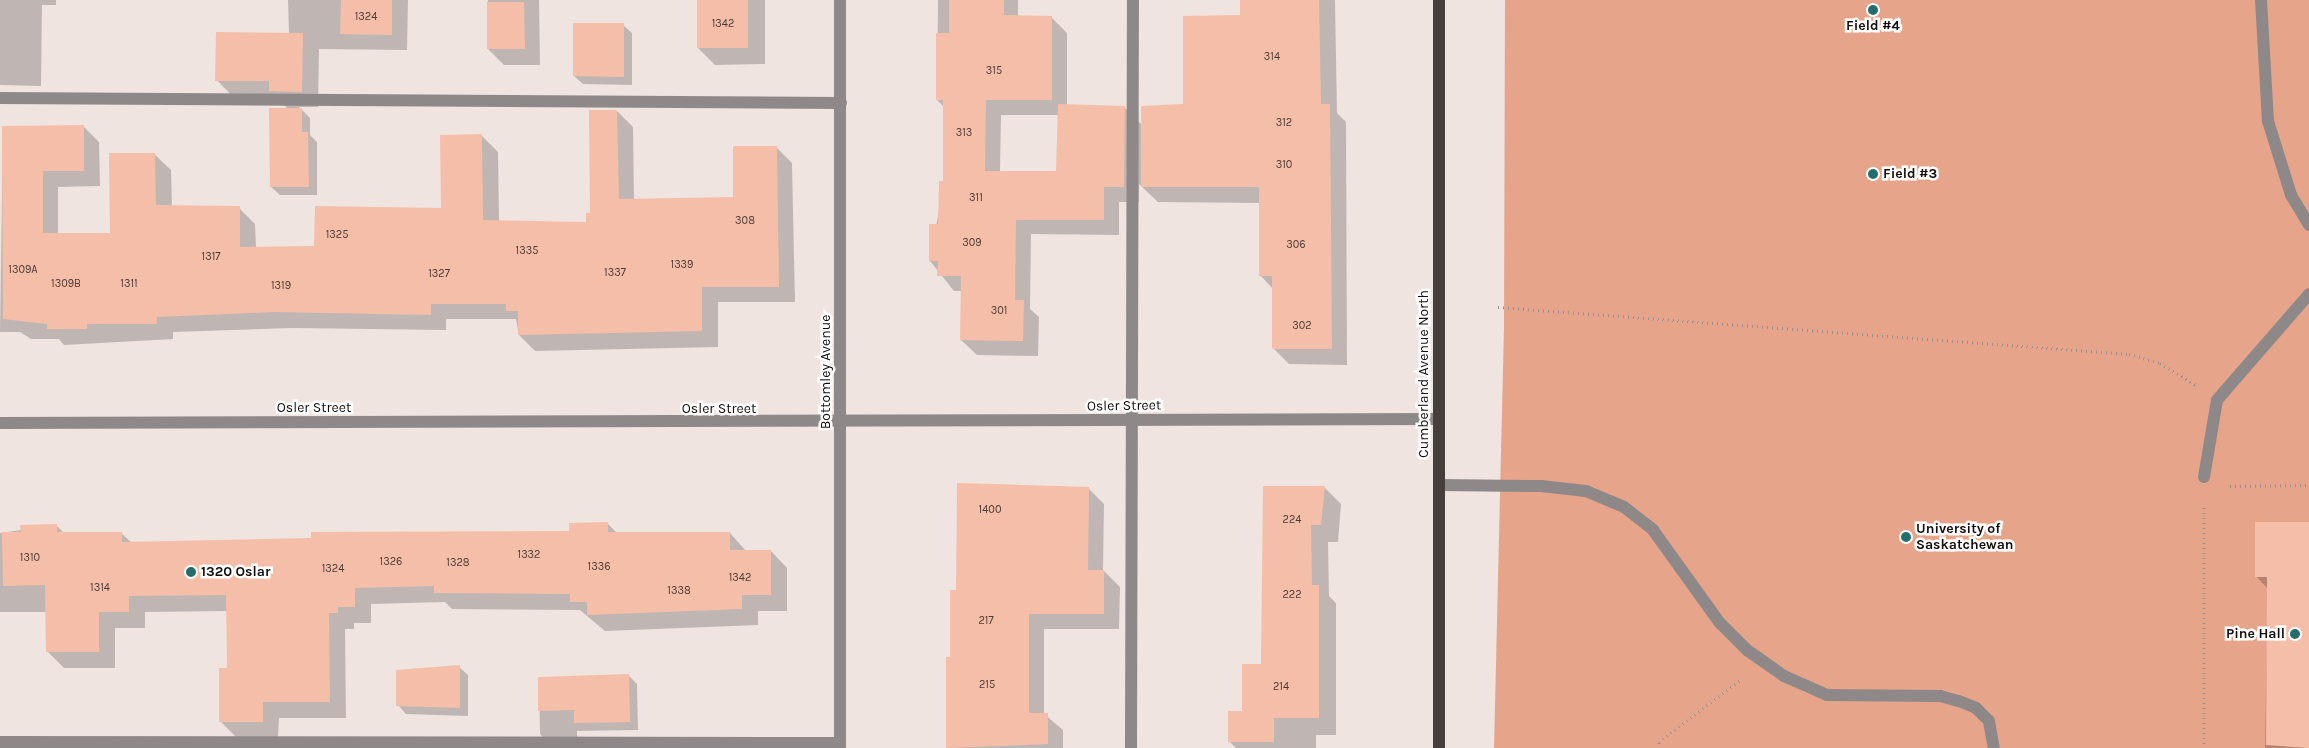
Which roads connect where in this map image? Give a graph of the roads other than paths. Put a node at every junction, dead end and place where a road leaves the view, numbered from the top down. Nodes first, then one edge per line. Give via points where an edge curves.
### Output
1 (840, 0) edge
2 (1133, 0) edge
3 (1439, 0) edge
4 (2261, 0) edge
5 (0, 98) edge
6 (841, 103) junction
7 (2309, 225) edge
8 (2309, 294) edge
9 (1438, 419) junction
10 (1135, 421) junction
11 (0, 423) edge
12 (841, 424) junction
13 (2204, 482) road end
14 (1439, 485) junction
15 (0, 742) edge
16 (840, 746) edge
17 (1131, 748) edge
18 (1439, 748) edge
19 (1994, 748) edge

1 - 6 street, Bottomley Avenue
2 - 10 street
3 - 9 main road, Cumberland Avenue North
4 - 7 street via 2268,122 2291,196
5 - 6 street
6 - 12 street, Bottomley Avenue
8 - 13 street via 2217,400
9 - 10 street, Osler Street
9 - 14 main road, Cumberland Avenue North
10 - 12 street, Osler Street
10 - 17 street
11 - 12 street, Osler Street
12 - 16 street, Bottomley Avenue
14 - 18 main road, Cumberland Avenue North
14 - 19 street via 1541,486 1586,491 1624,507 1653,530 1719,622 1747,650 1784,676 1827,696 1940,696 1959,700 1976,708 1989,721
15 - 16 street

